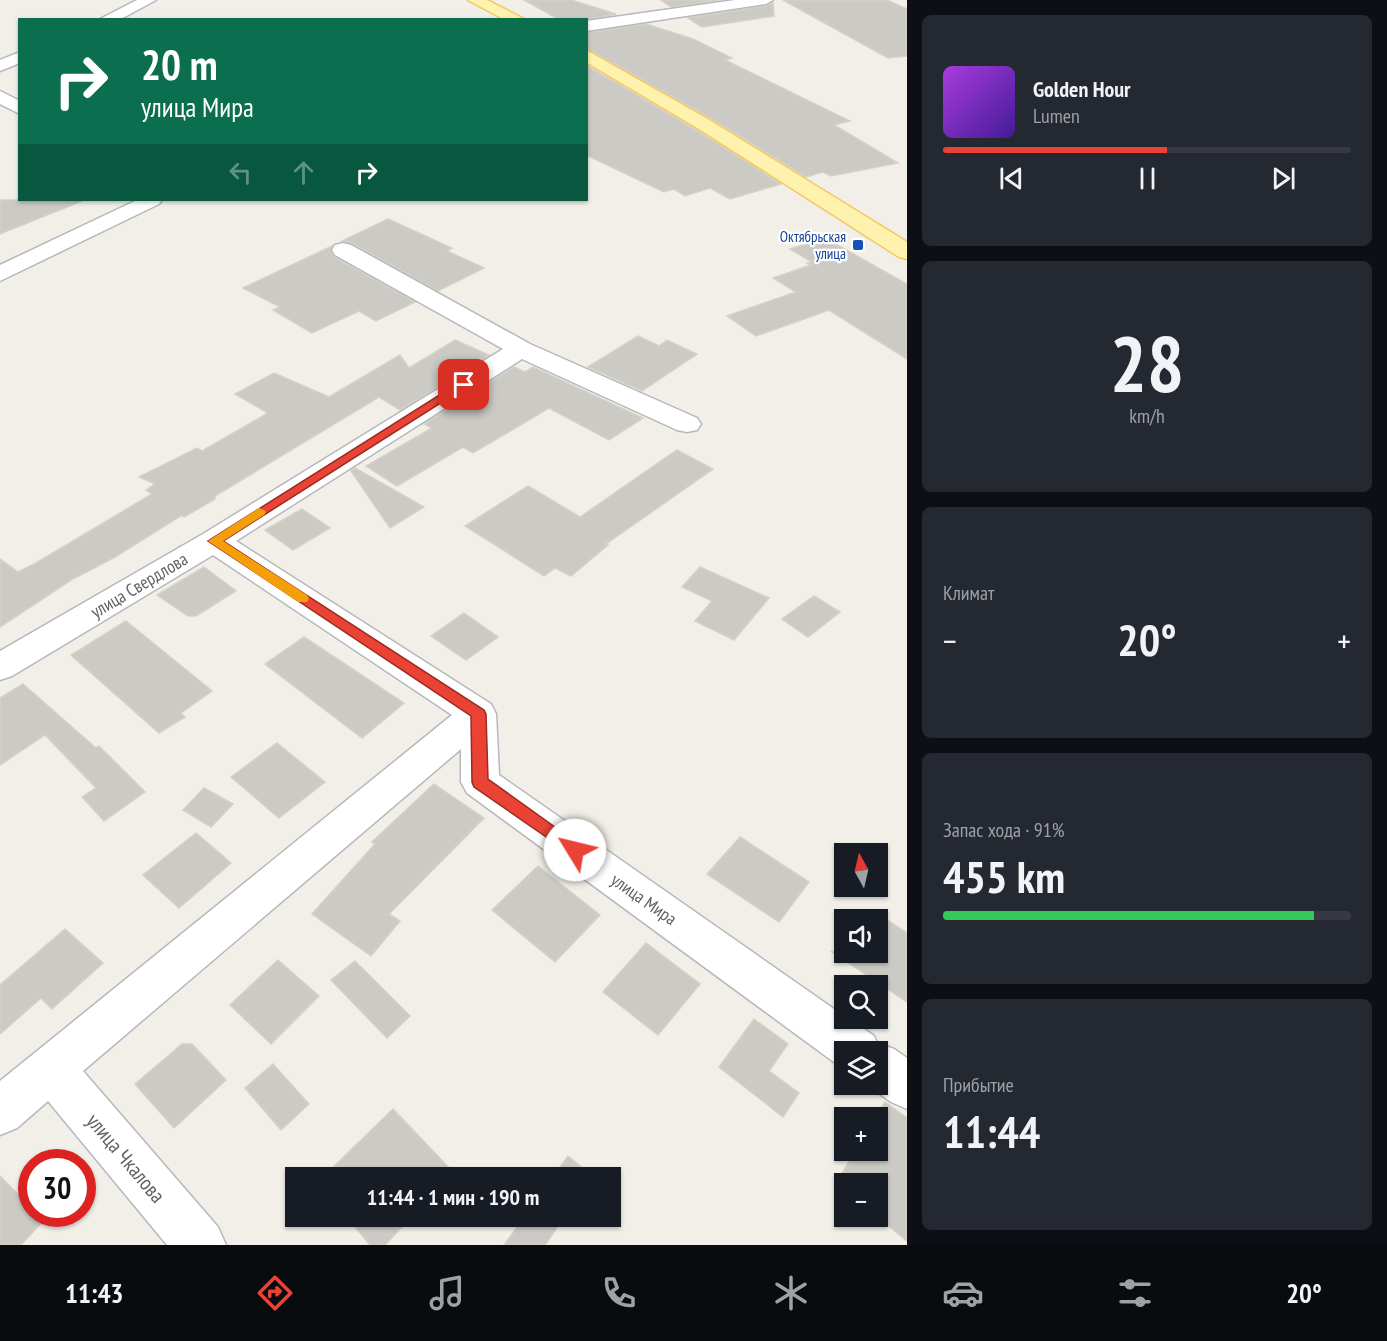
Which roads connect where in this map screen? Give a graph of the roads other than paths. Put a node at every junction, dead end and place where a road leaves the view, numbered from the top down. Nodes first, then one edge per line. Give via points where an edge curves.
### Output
1 (149, 0) edge
2 (475, 0) edge
3 (766, 0) edge
4 (109, 18) edge
5 (515, 18) edge
6 (588, 26) edge
7 (588, 56) edge
8 (18, 58) edge
9 (0, 66) edge
10 (0, 96) edge
11 (18, 108) edge
12 (150, 201) edge
13 (343, 250) dead end
14 (907, 252) edge
15 (0, 274) edge
16 (521, 349) junction
17 (687, 424) dead end
18 (214, 541) junction
19 (0, 667) edge
20 (478, 714) junction
21 (843, 1041) edge
22 (52, 1071) junction
23 (888, 1072) edge
24 (907, 1086) edge
25 (0, 1112) edge
26 (200, 1245) edge

1 - 4 street
2 - 5 main road
3 - 6 street
7 - 14 main road
8 - 9 street
10 - 11 street
12 - 15 street
13 - 16 street
16 - 17 street
16 - 18 street, улица Свердлова
18 - 19 street, улица Свердлова
18 - 20 street
20 - 21 street, улица Мира via 480,782
20 - 22 street
22 - 25 street
22 - 26 street, улица Чкалова
23 - 24 street

